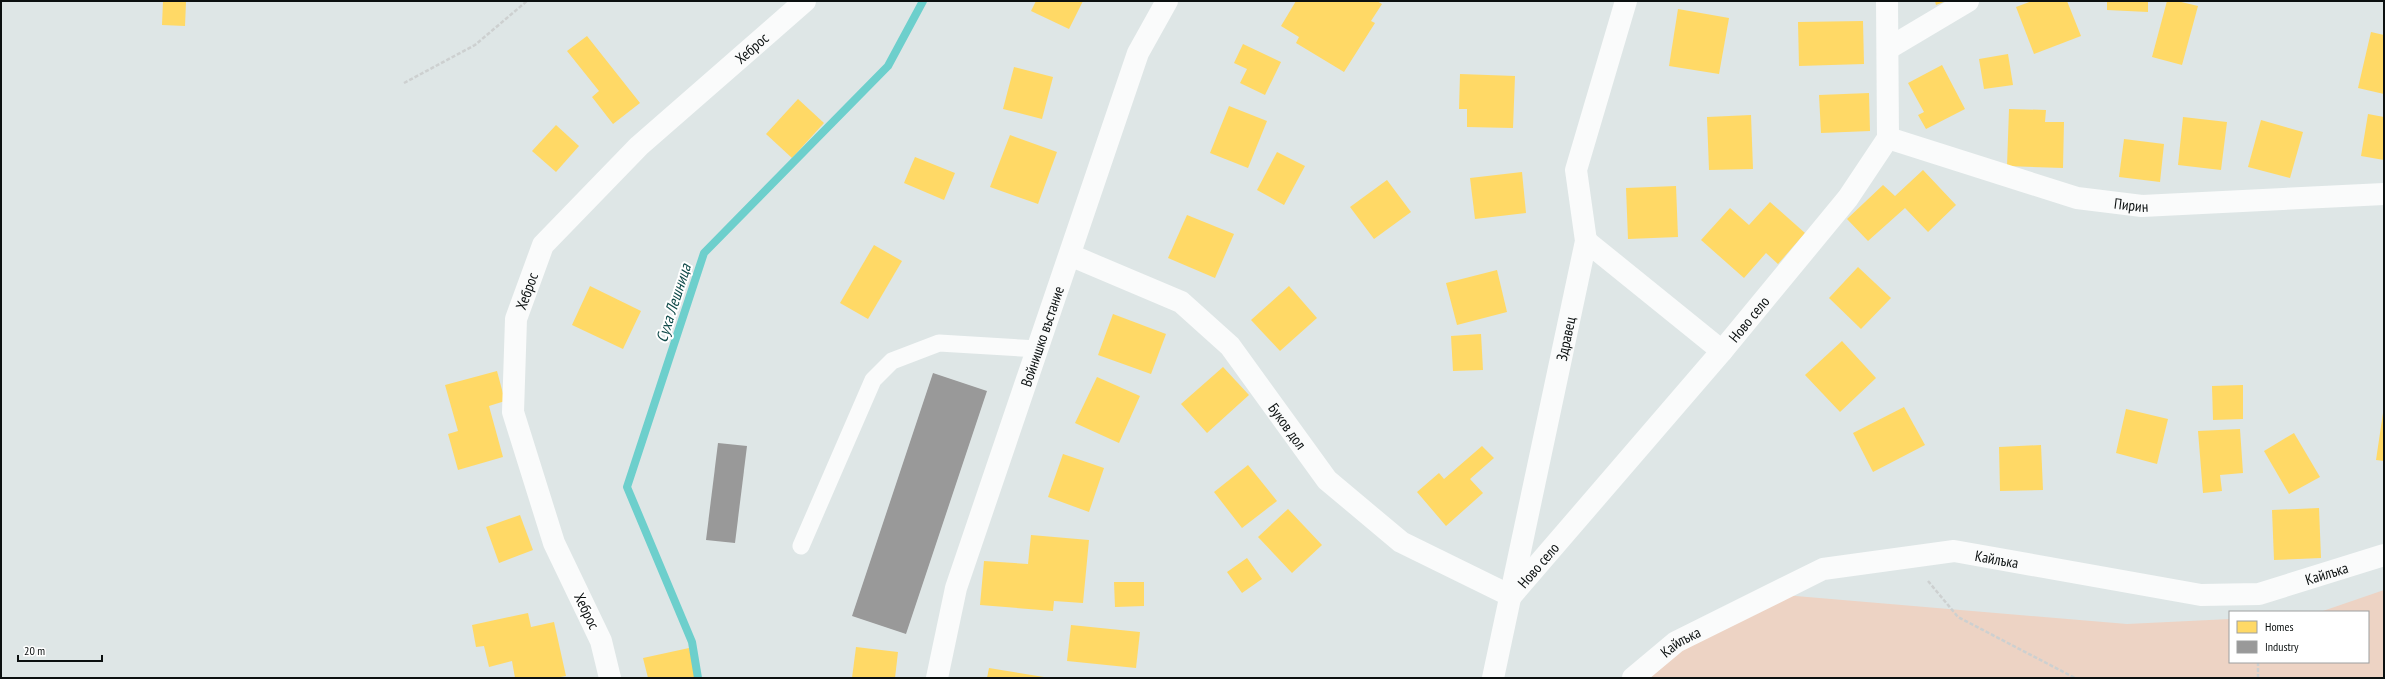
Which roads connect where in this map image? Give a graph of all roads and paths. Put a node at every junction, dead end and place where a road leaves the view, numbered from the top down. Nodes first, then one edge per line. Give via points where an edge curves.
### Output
1 (527, 1) edge
2 (805, 1) edge
3 (1167, 1) edge
4 (1626, 1) edge
5 (1887, 1) edge
6 (1968, 1) edge
7 (1889, 48) junction
8 (404, 83) dead end
9 (1888, 138) junction
10 (2384, 194) edge
11 (1586, 241) junction
12 (1070, 255) junction
13 (1038, 348) junction
14 (1722, 351) junction
15 (801, 546) dead end
16 (2384, 555) edge
17 (1908, 557) junction
18 (1511, 596) junction
19 (2258, 663) edge
20 (610, 678) edge
21 (937, 678) edge
22 (1492, 678) edge
23 (1634, 678) edge
24 (2075, 678) edge
25 (2258, 678) edge

1 - 8 path via 475,45
2 - 20 street, Хеброс via 639,146 544,245 516,319 513,412 554,543 601,641
3 - 12 street, Войнишко въстание via 1138,53
4 - 11 street, Здравец via 1576,170
5 - 7 street
6 - 7 street
7 - 9 street
9 - 10 street, Пирин via 2077,198 2127,204 2212,204
9 - 14 street, Ново село via 1848,198
11 - 14 street
11 - 18 street, Здравец
12 - 13 street, Войнишко въстание
12 - 18 street, Буков дол via 1182,302 1230,346 1328,480 1401,542
13 - 15 lane via 939,343 892,361 873,380
13 - 21 street, Войнишко въстание via 956,588
14 - 18 street, Ново село
16 - 17 street, Кайлъка via 2259,594 2209,595 1954,551
17 - 23 street, Кайлъка via 1823,569 1676,642
17 - 24 path via 1958,617
18 - 22 street, Здравец
19 - 25 path

